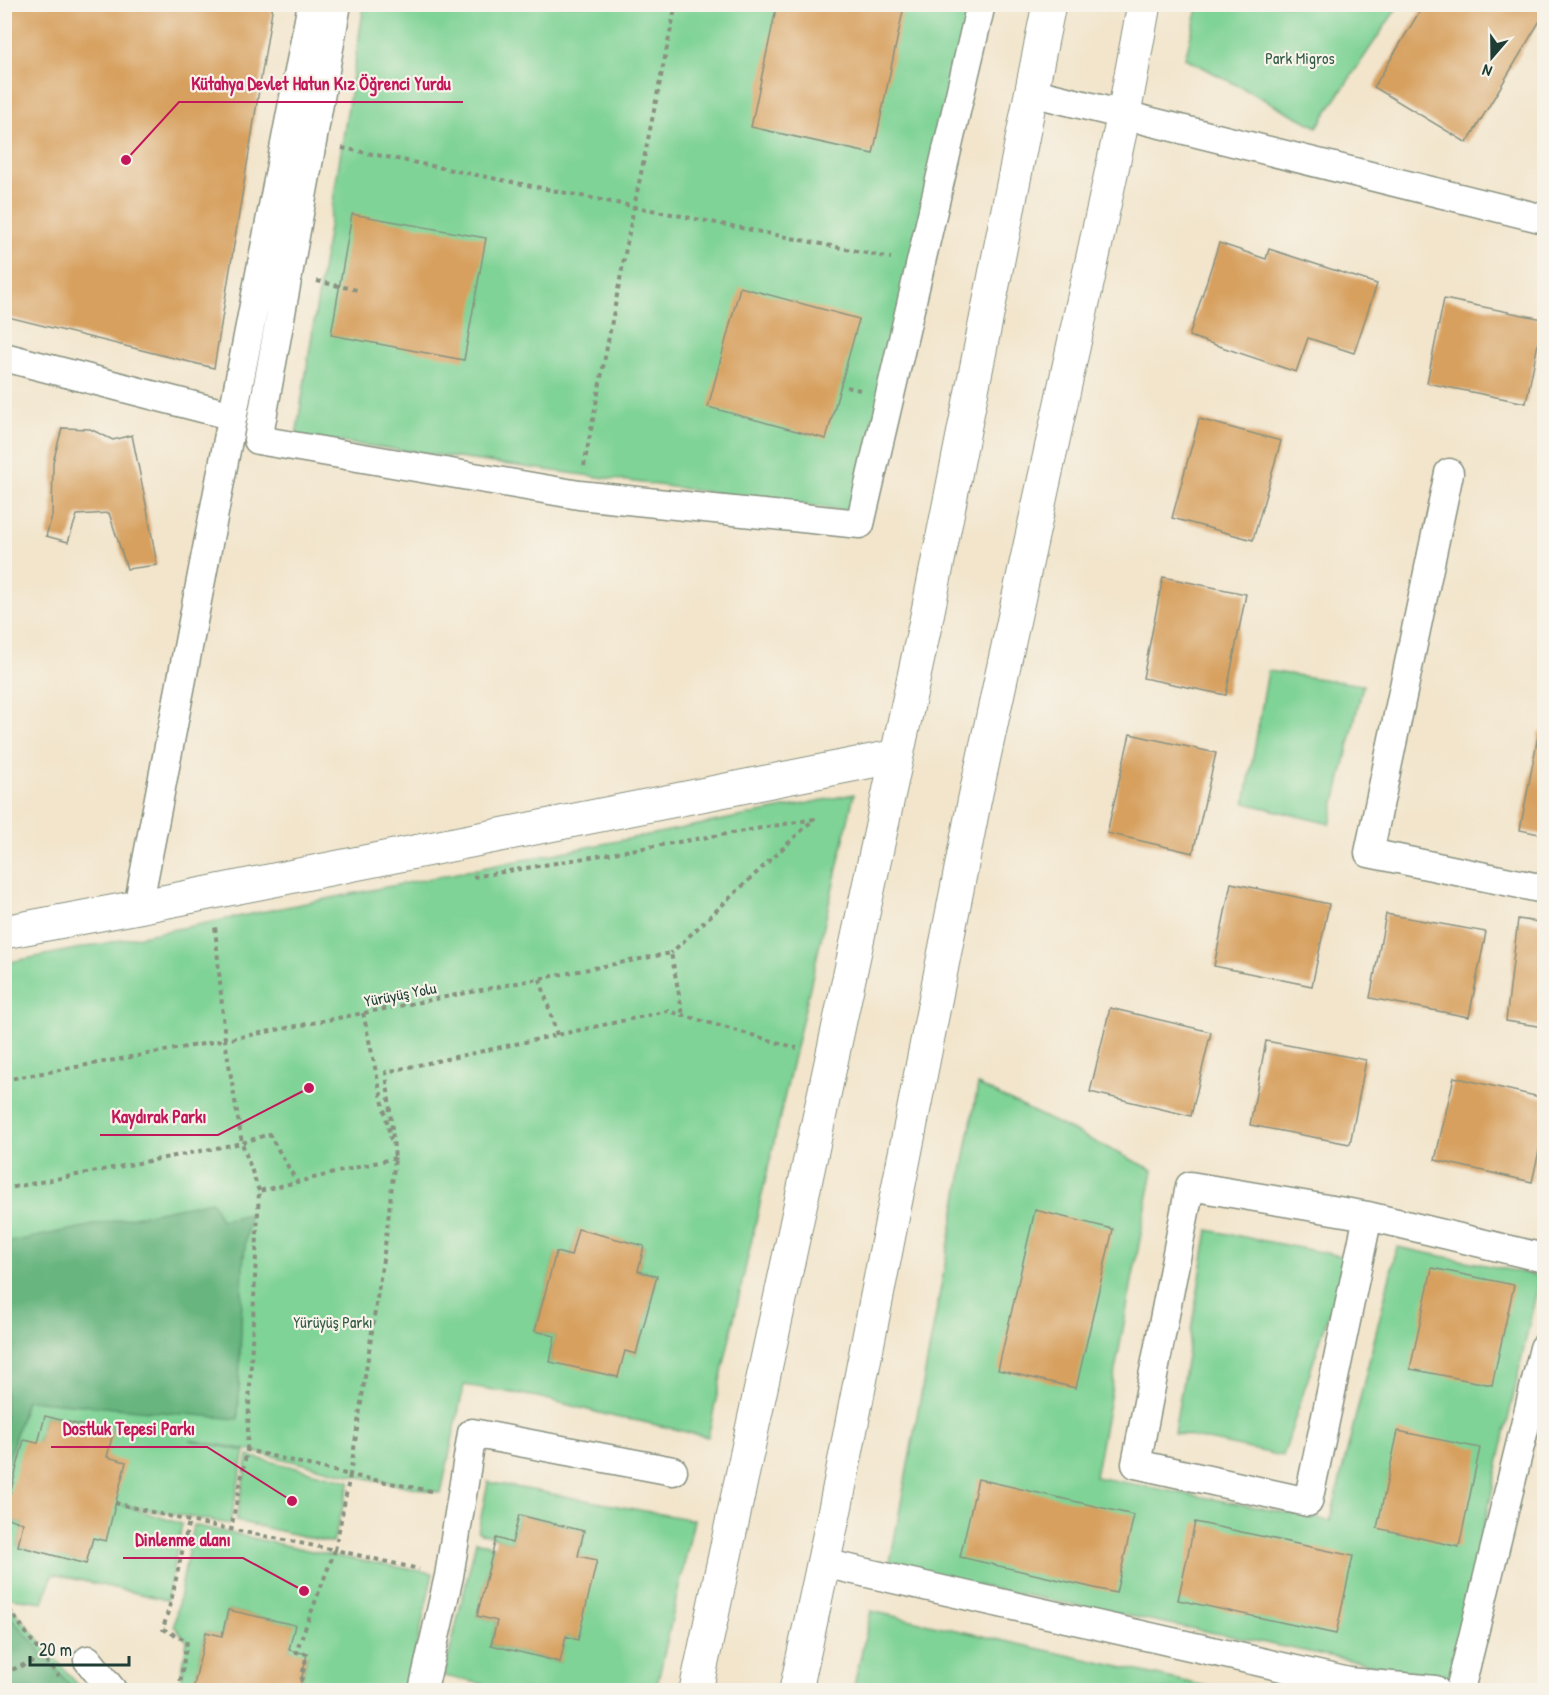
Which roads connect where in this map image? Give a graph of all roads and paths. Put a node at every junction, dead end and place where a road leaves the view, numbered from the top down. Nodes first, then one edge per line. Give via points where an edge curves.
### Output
1 (312, 4) edge
2 (337, 4) edge
3 (676, 4) edge
4 (981, 4) edge
5 (1049, 4) edge
6 (1144, 4) edge
7 (1031, 92) junction
8 (1124, 114) junction
9 (312, 142) junction
10 (634, 207) junction
11 (1545, 219) edge
12 (921, 264) junction
13 (309, 280) dead end
14 (357, 290) dead end
15 (4, 357) edge
16 (233, 416) junction
17 (1449, 473) dead end
18 (579, 495) junction
19 (897, 756) junction
20 (462, 879) dead end
21 (1545, 889) edge
22 (138, 907) junction
23 (215, 921) dead end
24 (4, 932) edge
25 (671, 953) junction
26 (540, 979) junction
27 (363, 1013) junction
28 (682, 1015) junction
29 (557, 1035) junction
30 (225, 1040) junction
31 (797, 1048) dead end
32 (4, 1080) edge
33 (242, 1143) junction
34 (395, 1158) junction
35 (297, 1182) junction
36 (4, 1189) edge
37 (259, 1191) junction
38 (1368, 1216) junction
39 (1545, 1258) edge
40 (1545, 1347) edge
41 (247, 1450) junction
42 (673, 1471) dead end
43 (350, 1475) junction
44 (441, 1493) dead end
45 (115, 1503) dead end
46 (189, 1521) junction
47 (231, 1529) junction
48 (335, 1550) junction
49 (823, 1563) junction
50 (449, 1576) junction
51 (4, 1602) edge
52 (43, 1657) junction
53 (88, 1660) dead end
54 (4, 1673) edge
55 (64, 1682) dead end
56 (112, 1690) edge
57 (179, 1690) edge
58 (299, 1690) edge
59 (423, 1690) edge
60 (696, 1690) edge
61 (796, 1690) edge
62 (1434, 1690) edge
63 (1460, 1690) edge

1 - 16 street
2 - 9 street
3 - 10 path
4 - 12 street
5 - 7 street
6 - 8 street
7 - 8 street
7 - 19 street
8 - 11 street
8 - 49 street via 975,798
9 - 10 path
9 - 18 street via 258,440
10 - 12 path
10 - 18 path
12 - 18 street via 860,524
13 - 14 path
15 - 16 street
16 - 22 street
17 - 21 street via 1370,853
19 - 22 street
19 - 60 street
20 - 25 path via 814,819
22 - 24 street
23 - 30 path
25 - 26 path, Yürüyüş Yolu
25 - 28 path
26 - 27 path, Yürüyüş Yolu
26 - 29 path
27 - 30 path, Yürüyüş Yolu
27 - 34 path
28 - 29 path via 668,1011
28 - 31 path
29 - 34 path via 386,1072
30 - 32 path, Yürüyüş Yolu
30 - 33 path
33 - 35 path via 269,1134
33 - 36 path
33 - 37 path
34 - 35 path
34 - 43 path
35 - 37 path
37 - 41 path
38 - 38 street via 1190,1186 1136,1464 1308,1502
38 - 39 street
40 - 63 street
41 - 43 path
41 - 47 path
42 - 50 street via 471,1433
43 - 44 path
43 - 48 path
45 - 46 path
46 - 47 path
46 - 57 path via 163,1629 187,1641
47 - 48 path
48 - 50 path
48 - 58 path via 296,1652 307,1654
49 - 61 street
49 - 62 street via 1349,1682
50 - 59 street
51 - 52 path
52 - 54 path
52 - 55 path
53 - 56 street

